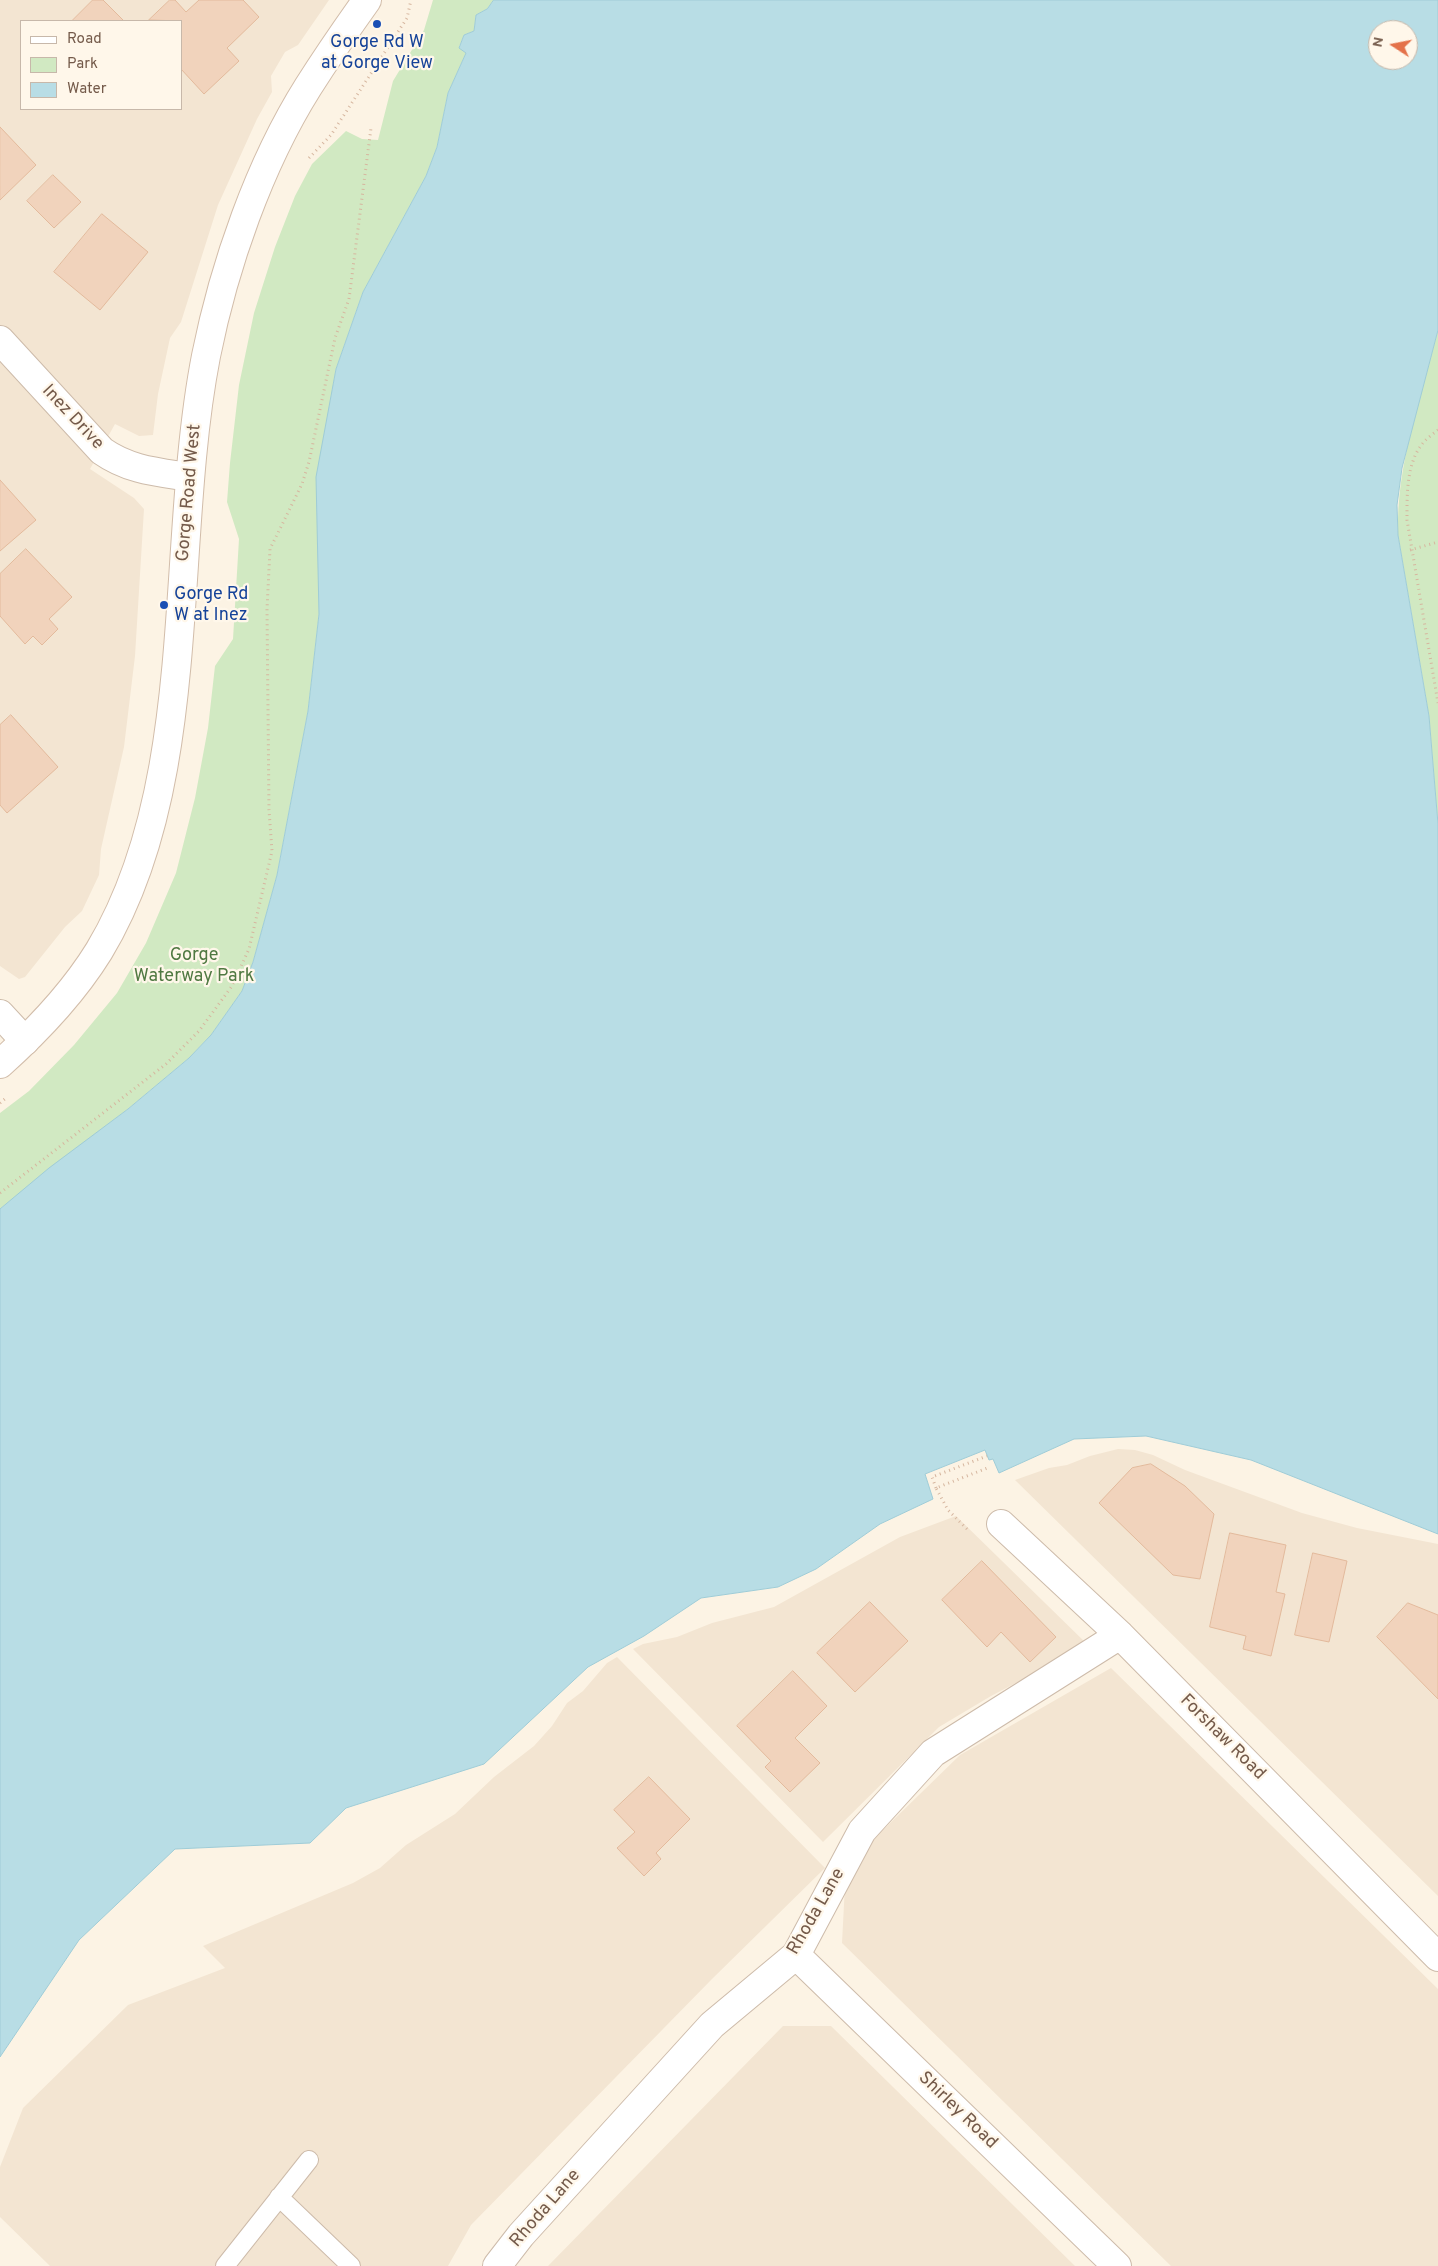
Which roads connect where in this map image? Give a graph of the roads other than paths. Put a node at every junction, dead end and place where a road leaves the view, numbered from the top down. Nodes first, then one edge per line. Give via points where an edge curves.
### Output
1 (367, 0) edge
2 (0, 340) edge
3 (189, 477) junction
4 (0, 1014) edge
5 (25, 1042) junction
6 (0, 1064) edge
7 (1001, 1524) road end
8 (1120, 1635) junction
9 (796, 1955) junction
10 (1438, 1957) edge
11 (309, 2160) dead end
12 (278, 2197) junction
13 (225, 2266) edge
14 (352, 2266) edge
15 (497, 2266) edge
16 (1117, 2266) edge

1 - 3 street, Gorge Road West via 308,88 270,158 250,208 216,311 200,393
2 - 3 street, Inez Drive via 102,451 133,468
3 - 5 street, Gorge Road West via 172,709 145,842 99,950 70,992
4 - 5 street
5 - 6 street, Gorge Road West
7 - 8 street, Forshaw Road
8 - 9 street, Rhoda Lane via 933,1753 862,1831
8 - 10 street, Forshaw Road
9 - 15 street, Rhoda Lane via 712,2025 521,2235
9 - 16 street, Shirley Road
11 - 12 lane
12 - 13 lane
12 - 14 lane

